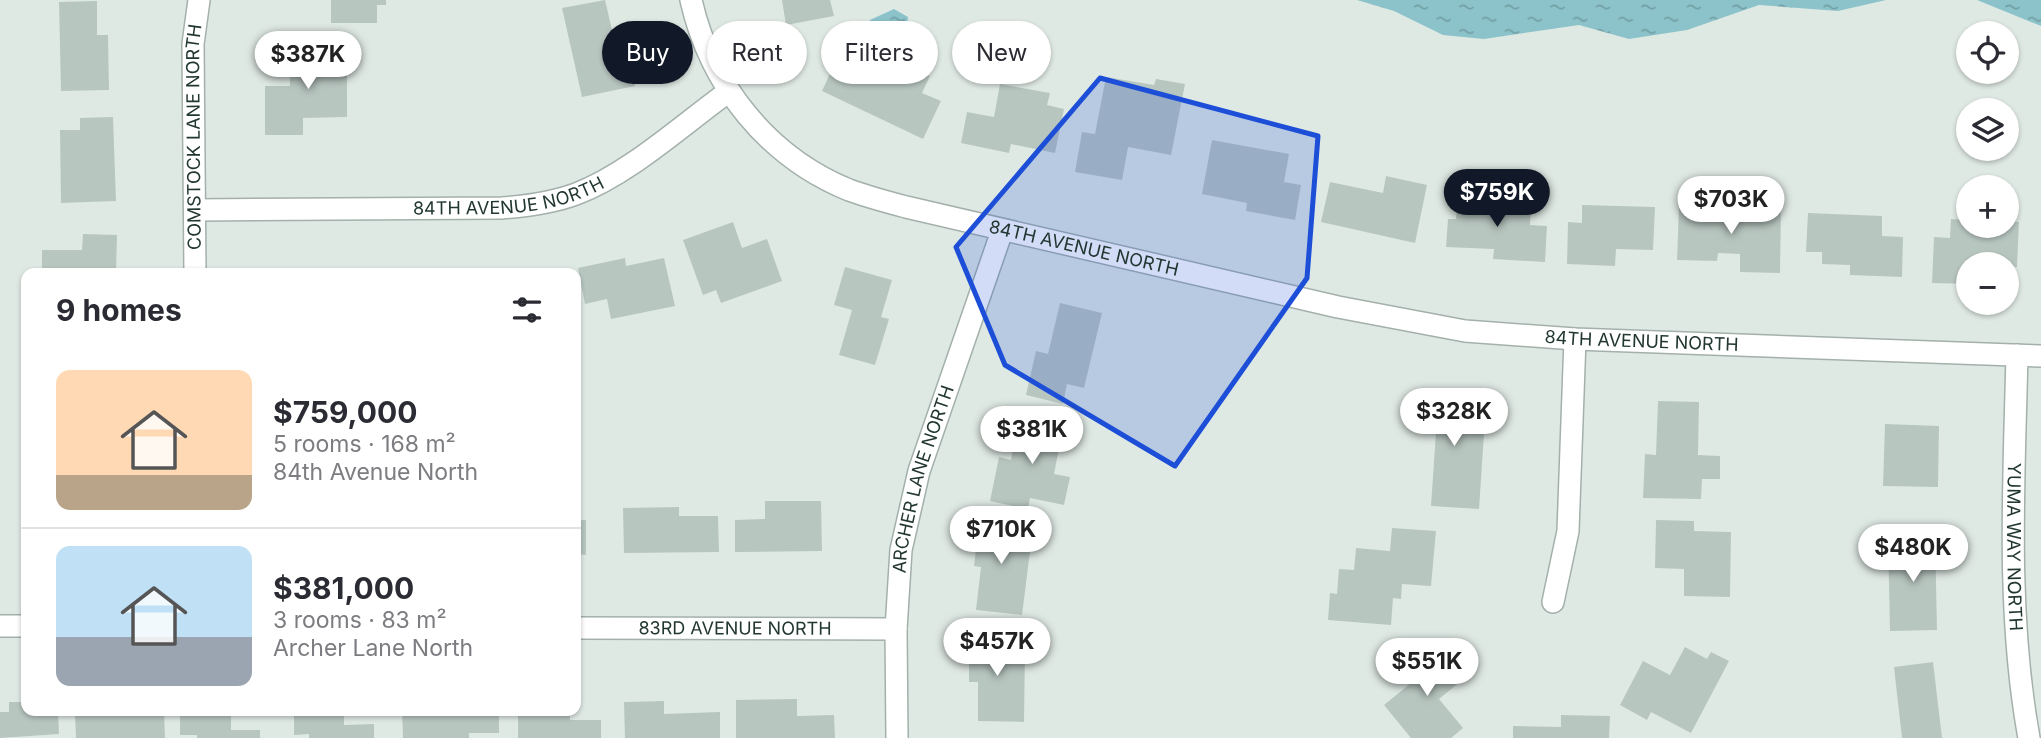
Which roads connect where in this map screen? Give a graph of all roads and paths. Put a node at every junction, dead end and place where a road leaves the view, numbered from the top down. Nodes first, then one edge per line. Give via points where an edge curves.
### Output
1 (199, 0) edge
2 (691, 0) edge
3 (728, 92) junction
4 (195, 210) junction
5 (1002, 231) junction
6 (195, 268) edge
7 (1575, 339) junction
8 (2017, 355) junction
9 (2041, 356) edge
10 (1553, 602) dead end
11 (0, 626) edge
12 (21, 626) edge
13 (581, 628) edge
14 (896, 629) junction
15 (897, 738) edge
16 (2029, 738) edge

1 - 4 street, COMSTOCK LANE NORTH via 193,44
2 - 3 street via 707,50
3 - 4 street, 84TH AVENUE NORTH via 613,175 542,205
3 - 5 street, 84TH AVENUE NORTH via 761,132 803,165 849,189
4 - 6 street, COMSTOCK LANE NORTH
5 - 7 street, 84TH AVENUE NORTH via 1395,320 1465,331
5 - 14 street, ARCHER LANE NORTH via 919,471 901,550
7 - 8 street, 84TH AVENUE NORTH
7 - 10 street via 1568,531
8 - 9 street, 84TH AVENUE NORTH
8 - 16 street, YUMA WAY NORTH via 2016,620
11 - 12 street
13 - 14 street, 83RD AVENUE NORTH
14 - 15 street, ARCHER LANE NORTH

